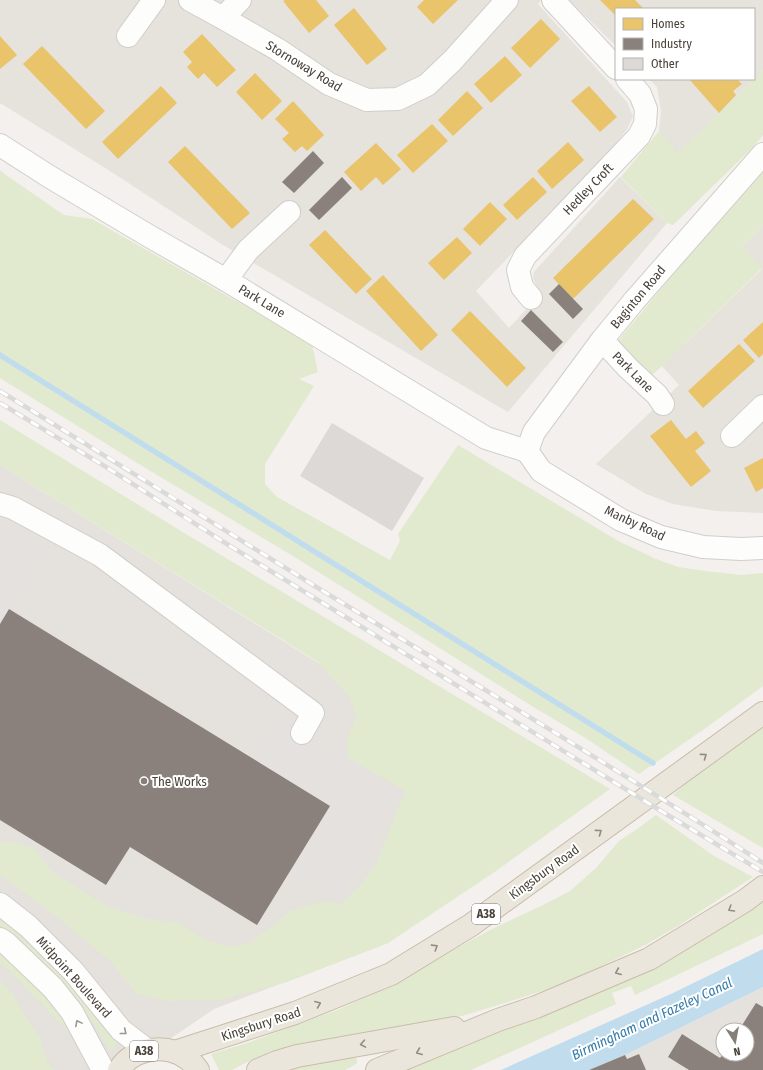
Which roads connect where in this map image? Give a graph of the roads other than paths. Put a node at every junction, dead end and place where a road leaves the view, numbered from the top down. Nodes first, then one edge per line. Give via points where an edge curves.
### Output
1 (154, 0) edge
2 (190, 0) edge
3 (240, 0) edge
4 (507, 0) edge
5 (553, 0) edge
6 (223, 18) junction
7 (128, 36) dead end
8 (615, 67) edge
9 (628, 80) edge
10 (0, 145) edge
11 (763, 154) edge
12 (289, 212) dead end
13 (226, 280) junction
14 (531, 298) dead end
15 (602, 340) junction
16 (663, 404) dead end
17 (761, 413) edge
18 (732, 436) dead end
19 (527, 450) junction
20 (0, 504) edge
21 (763, 548) edge
22 (763, 713) edge
23 (302, 733) dead end
24 (763, 887) edge
25 (0, 904) edge
26 (0, 939) edge
27 (498, 1020) junction
28 (148, 1050) junction
29 (175, 1052) junction
30 (103, 1070) edge
31 (119, 1070) edge
32 (198, 1070) edge
33 (258, 1070) edge
34 (377, 1070) edge

1 - 7 street
2 - 6 street, Stornoway Road
3 - 6 street
4 - 6 street, Stornoway Road via 453,60 426,85 398,99 367,100 329,84 277,49
5 - 8 street
9 - 14 street, Hedley Croft via 640,94 646,109 646,124 639,136 525,256 518,270 522,287
10 - 13 street, Park Lane
11 - 15 street, Baginton Road
12 - 13 street via 248,250
13 - 19 street, Park Lane via 486,438
15 - 16 street, Park Lane
15 - 19 street, Baginton Road via 534,432
17 - 18 street
19 - 21 street, Manby Road via 541,471 621,520 661,537 703,548
20 - 23 street via 13,508 100,555 313,713
29 -> 22 highway, Kingsbury Road / A38 via 295,1013 391,974 471,925
24 -> 27 highway via 649,959 536,1007
25 -> 28 street, Midpoint Boulevard via 28,926 73,971 121,1030
30 -> 26 street, Midpoint Boulevard via 72,1012 53,988
27 -> 33 highway via 297,1056
27 -> 34 highway
28 - 29 highway, A38 via 162,1049
28 - 31 highway, A38 via 128,1059
29 - 32 highway, A38 via 188,1059

